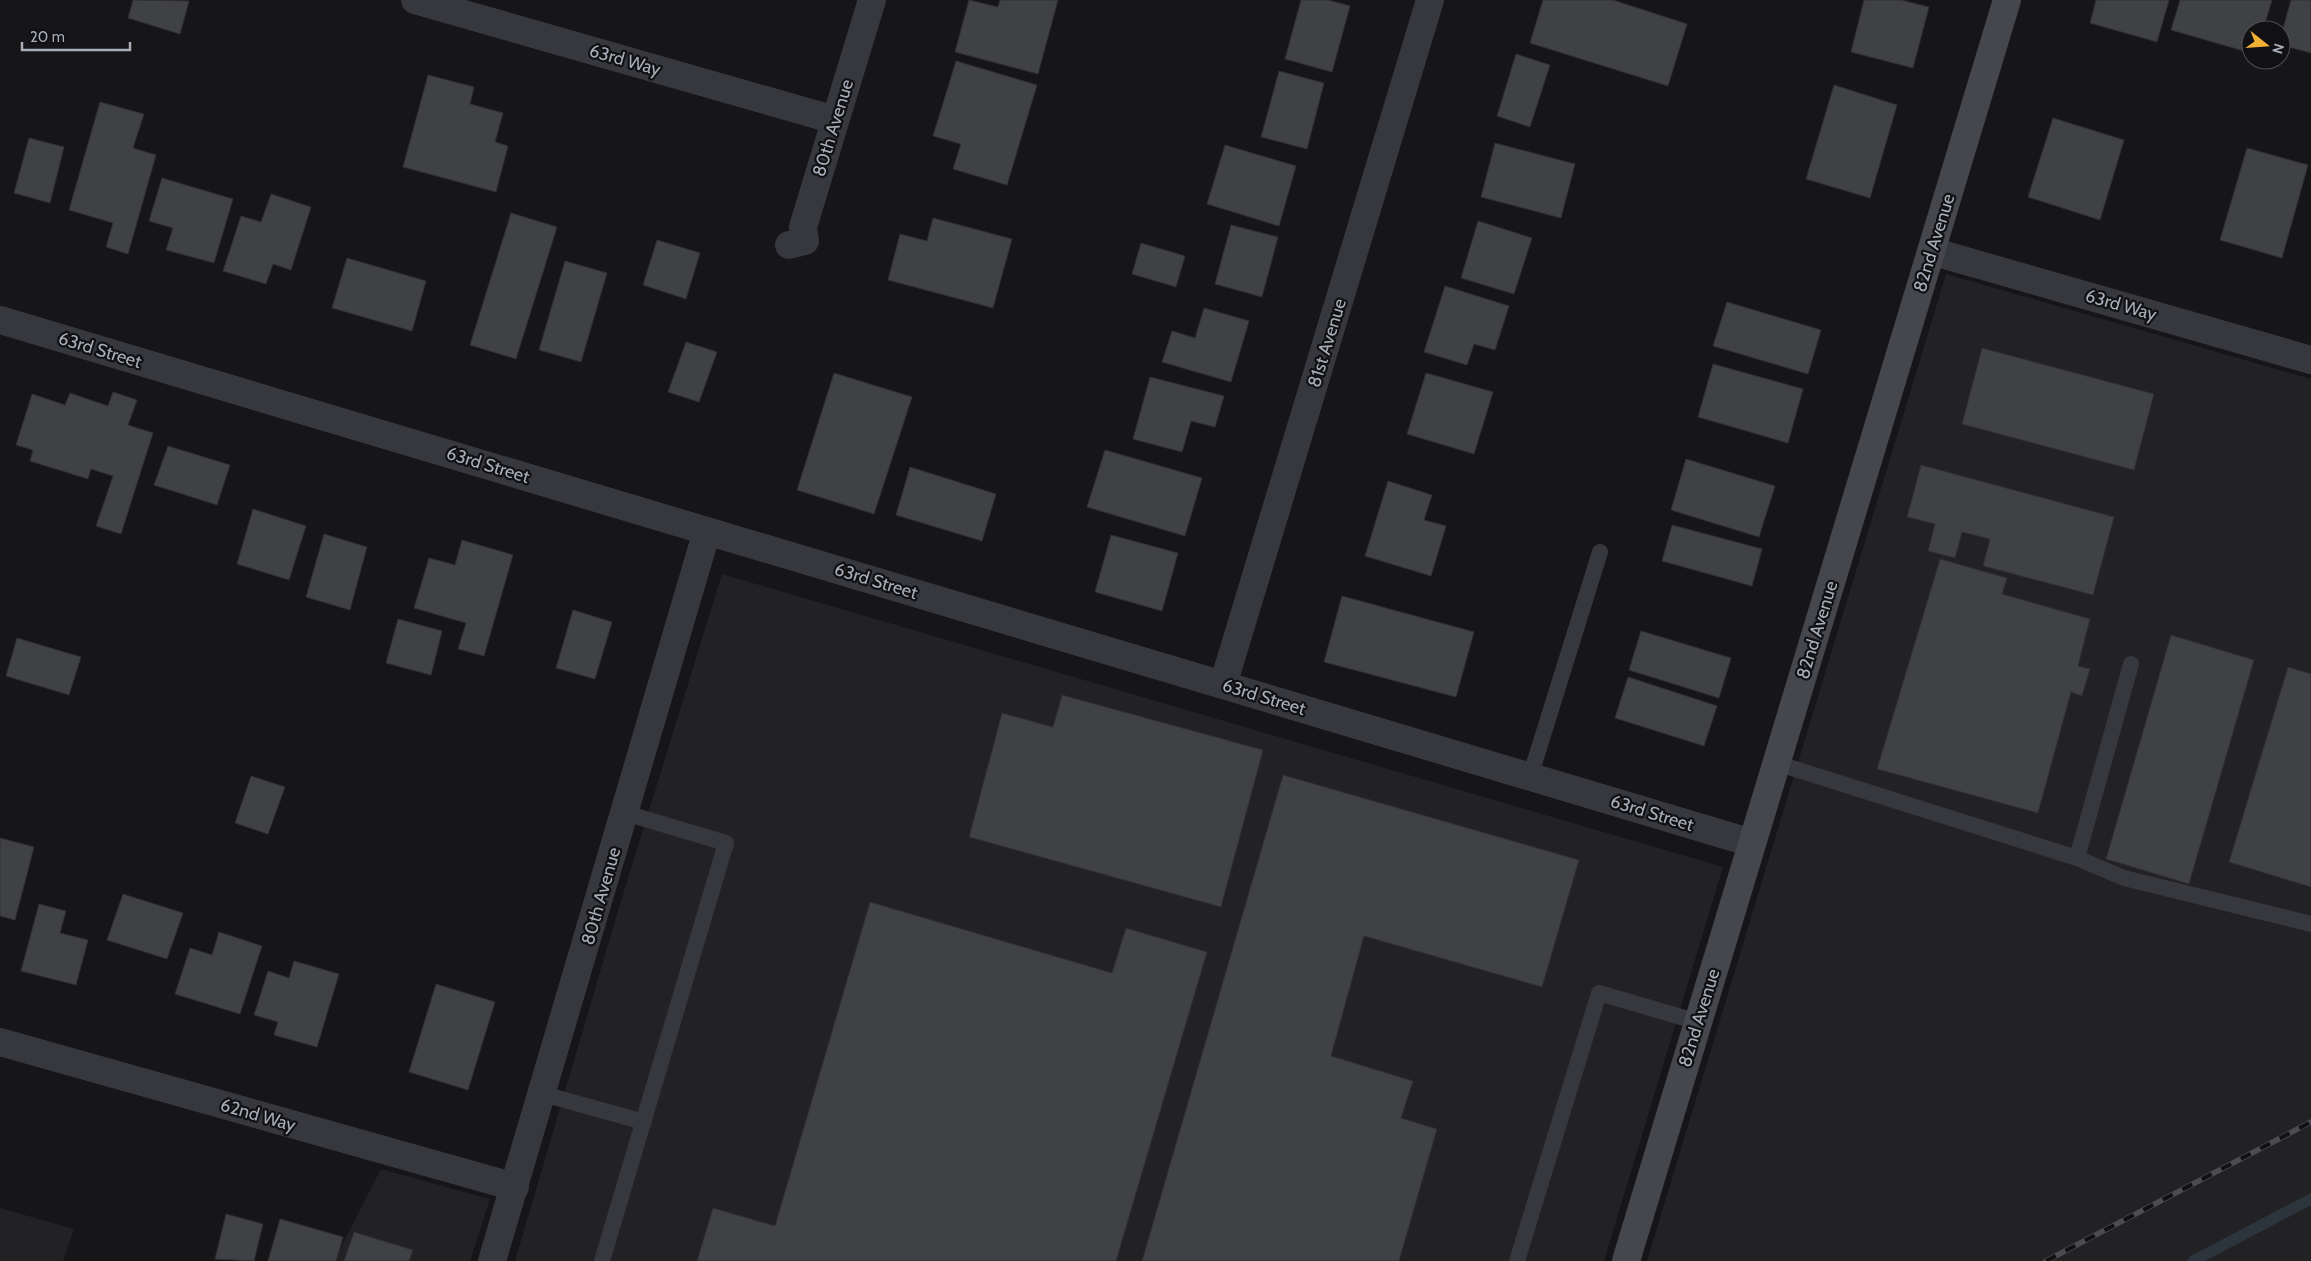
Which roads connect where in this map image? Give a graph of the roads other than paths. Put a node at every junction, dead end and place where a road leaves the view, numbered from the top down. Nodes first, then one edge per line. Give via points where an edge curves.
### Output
1 (415, 0) edge
2 (872, 0) edge
3 (1430, 0) edge
4 (2007, 0) edge
5 (835, 120) junction
6 (789, 245) dead end
7 (1931, 251) junction
8 (0, 320) edge
9 (2311, 360) edge
10 (707, 531) junction
11 (1600, 552) dead end
12 (2131, 664) dead end
13 (1223, 685) junction
14 (1776, 763) junction
15 (1530, 777) junction
16 (625, 813) junction
17 (1752, 843) junction
18 (2077, 858) junction
19 (2311, 924) edge
20 (1698, 1022) junction
21 (0, 1042) edge
22 (543, 1094) junction
23 (644, 1122) junction
24 (516, 1187) junction
25 (492, 1261) edge
26 (602, 1261) edge
27 (1517, 1261) edge
28 (1626, 1261) edge

1 - 5 street, 63rd Way
2 - 5 street, 80th Avenue
3 - 13 street, 81st Avenue
4 - 7 street, 82nd Avenue
5 - 6 street, 80th Avenue via 803,227 805,241
7 - 9 street, 63rd Way
7 - 14 street, 82nd Avenue
8 - 10 street, 63rd Street
10 - 13 street, 63rd Street
10 - 16 street, 80th Avenue
11 - 15 lane
12 - 18 lane
13 - 15 street, 63rd Street
14 - 17 street, 82nd Avenue
14 - 18 lane
15 - 17 street, 63rd Street
16 - 22 street, 80th Avenue
16 - 23 lane via 726,843
17 - 20 street, 82nd Avenue
18 - 19 lane via 2124,878
20 - 27 lane via 1600,994
20 - 28 street, 82nd Avenue
21 - 24 street, 62nd Way
22 - 23 lane
22 - 24 street, 80th Avenue
23 - 26 lane
24 - 25 street, 80th Avenue

